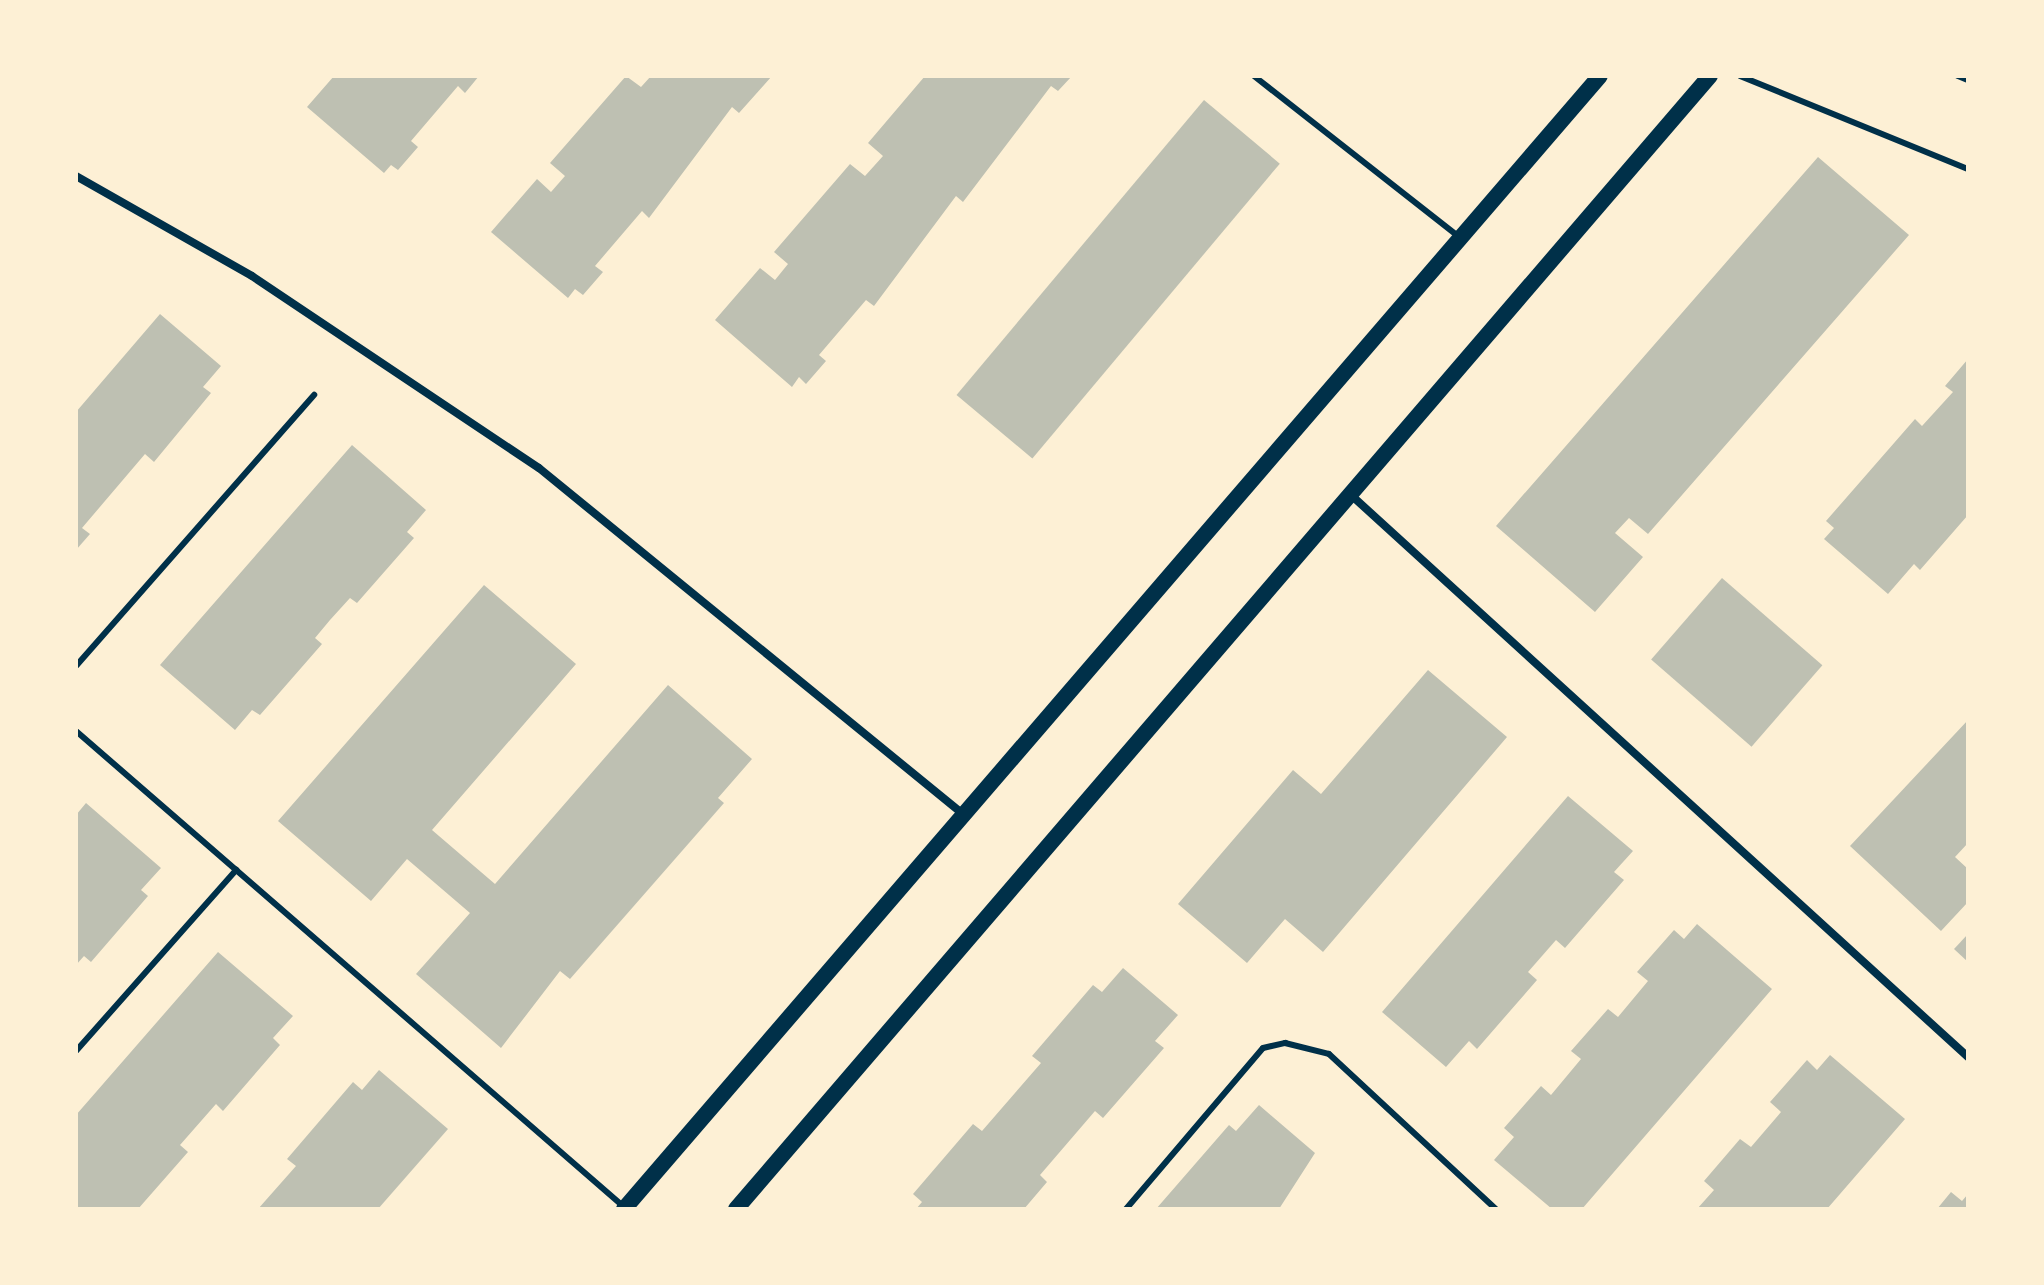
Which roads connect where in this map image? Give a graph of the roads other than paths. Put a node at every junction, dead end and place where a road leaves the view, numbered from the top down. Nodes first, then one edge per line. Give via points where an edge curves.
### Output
1 (1254, 76) edge
2 (1600, 76) edge
3 (1710, 76) edge
4 (1740, 76) edge
5 (1958, 76) edge
6 (1968, 80) edge
7 (1968, 169) edge
8 (76, 176) edge
9 (1461, 238) junction
10 (314, 395) dead end
11 (1351, 495) junction
12 (76, 666) edge
13 (76, 731) edge
14 (964, 815) junction
15 (236, 870) junction
16 (76, 1051) edge
17 (1968, 1057) edge
18 (625, 1209) edge
19 (736, 1209) edge
20 (1126, 1209) edge
21 (1496, 1209) edge

1 - 9 lane
2 - 9 main road
3 - 11 main road
4 - 7 lane
5 - 6 lane
8 - 14 street via 252,276 539,468
9 - 14 main road
10 - 12 lane
11 - 17 street
11 - 19 main road
13 - 15 lane
14 - 18 main road
15 - 16 lane
15 - 18 lane
20 - 21 lane via 1263,1048 1285,1043 1329,1054

